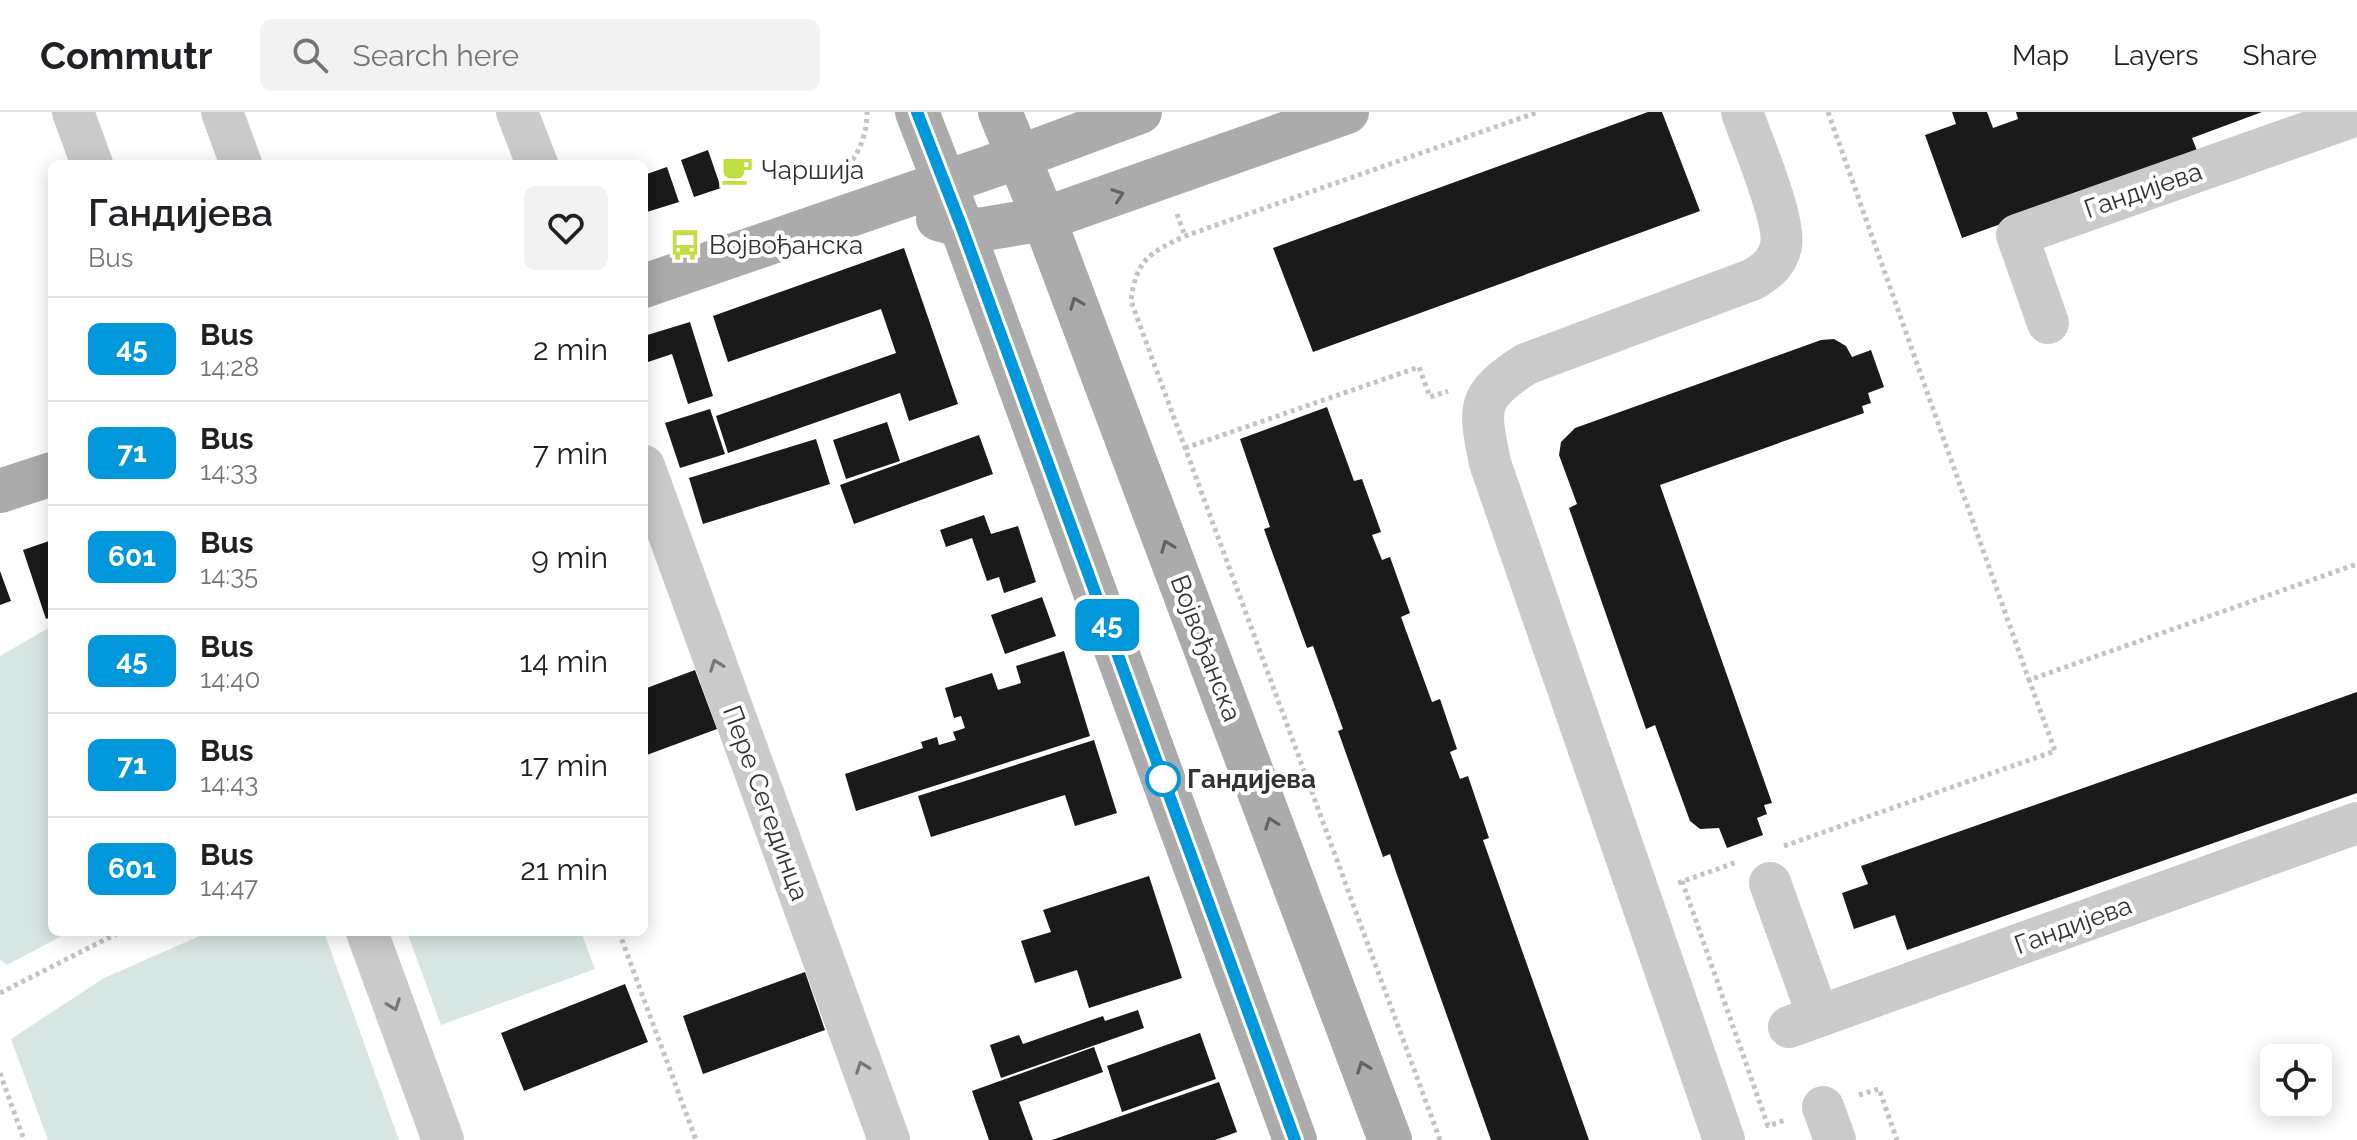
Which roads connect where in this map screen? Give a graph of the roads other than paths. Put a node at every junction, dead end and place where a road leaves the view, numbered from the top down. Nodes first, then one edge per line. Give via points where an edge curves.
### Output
1 (73, 112) edge
2 (222, 112) edge
3 (517, 112) edge
4 (917, 112) edge
5 (1000, 112) edge
6 (1140, 112) edge
7 (1347, 112) edge
8 (1742, 112) edge
9 (2357, 115) edge
10 (1019, 157) junction
11 (91, 160) edge
12 (240, 160) edge
13 (535, 160) edge
14 (946, 183) junction
15 (882, 204) junction
16 (1044, 219) junction
17 (962, 228) junction
18 (648, 285) edge
19 (2048, 323) dead end
20 (48, 475) edge
21 (648, 477) edge
22 (0, 491) edge
23 (2357, 823) edge
24 (1761, 864) road end
25 (368, 936) edge
26 (443, 1140) edge
27 (889, 1140) edge
28 (1295, 1140) edge
29 (1390, 1140) edge
30 (1724, 1140) edge

1 - 11 street
2 - 12 street
3 - 13 street
4 - 14 main road
5 - 10 main road, Војвођанска
6 - 10 main road
16 -> 7 main road
8 - 30 street via 1782,227 1778,256 1770,269 1526,364 1499,382 1485,400 1481,420 1490,463
9 - 19 street, Гандијева via 2017,235
10 - 14 main road
10 - 16 main road, Војвођанска
14 - 15 main road
14 - 17 main road
15 - 17 main road
15 - 18 main road
16 - 17 main road via 993,229
29 -> 16 main road, Војвођанска
17 - 28 main road
20 - 22 main road
27 -> 21 street, Пере Сегединца
23 - 24 street, Гандијева via 1804,1021
25 -> 26 street

